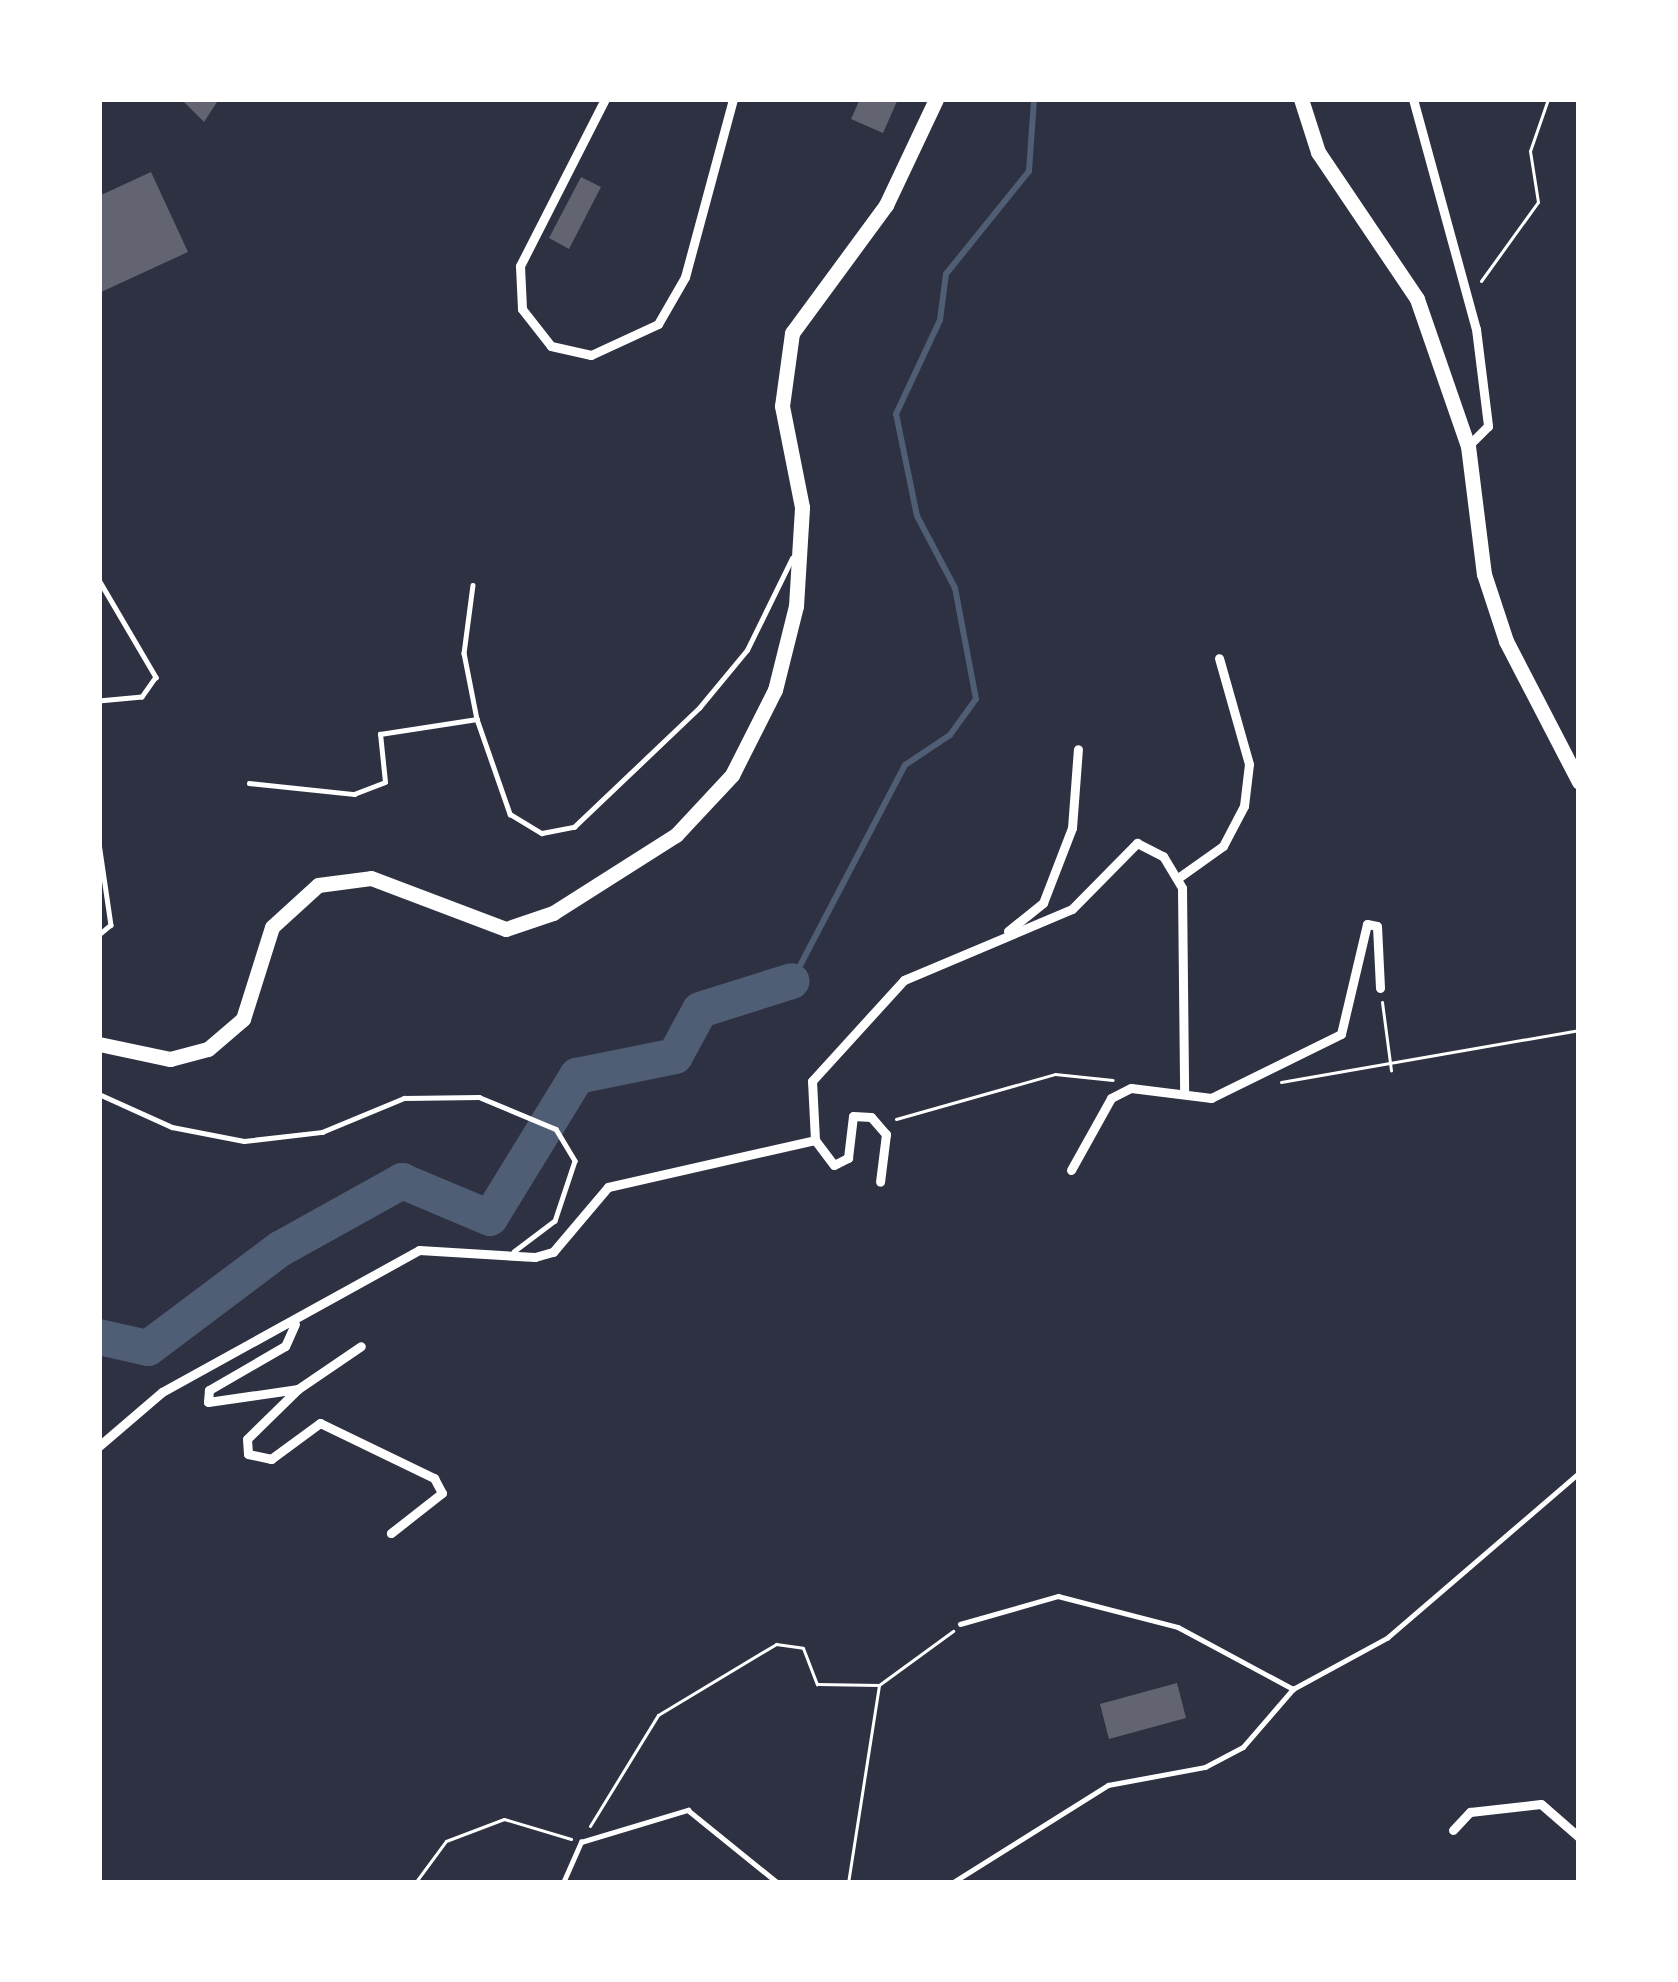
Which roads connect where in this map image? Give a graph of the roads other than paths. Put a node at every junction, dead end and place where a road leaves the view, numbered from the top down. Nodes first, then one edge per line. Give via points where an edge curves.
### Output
1 (605, 99) edge
2 (733, 99) edge
3 (936, 99) edge
4 (1301, 99) edge
5 (1413, 99) edge
6 (1468, 446) junction
7 (800, 548) junction
8 (99, 580) edge
9 (473, 585) dead end
10 (1219, 658) dead end
11 (99, 701) edge
12 (477, 719) junction
13 (1078, 748) dead end
14 (1579, 782) edge
15 (249, 783) dead end
16 (99, 843) edge
17 (1178, 878) junction
18 (1004, 934) junction
19 (99, 935) edge
20 (1380, 988) road end
21 (99, 1044) edge
22 (1184, 1093) junction
23 (99, 1094) edge
24 (815, 1139) junction
25 (1071, 1170) dead end
26 (880, 1182) dead end
27 (514, 1252) junction
28 (295, 1324) junction
29 (361, 1346) dead end
30 (298, 1389) junction
31 (99, 1446) edge
32 (1579, 1473) edge
33 (391, 1533) dead end
34 (960, 1624) road end
35 (1293, 1689) junction
36 (1454, 1830) dead end
37 (1579, 1837) edge
38 (563, 1883) edge
39 (778, 1883) edge
40 (952, 1883) edge

1 - 2 street via 520,266 522,309 551,346 591,355 658,324 685,277
3 - 7 main road via 886,205 792,333 782,406
4 - 6 main road via 1318,152 1417,298
5 - 6 street via 1476,329 1488,426
6 - 14 main road via 1506,640
7 - 12 lane via 747,650 634,779 574,827 542,833 510,814
7 - 21 main road via 776,690 733,775 676,835 553,913 506,929 370,878 318,885 272,927 243,1019 208,1048 170,1059
8 - 11 lane via 156,676 142,697
9 - 12 lane via 464,653
10 - 17 street via 1250,764 1244,806 1223,845
12 - 15 lane via 406,721 380,734 385,782 354,794
13 - 18 street via 1072,828 1043,903
16 - 19 lane via 111,925
17 - 18 street via 1137,843 1072,909
17 - 22 street via 1190,962
18 - 24 street via 904,980 843,1045 812,1081
20 - 22 street via 1377,926 1367,924 1341,1034 1246,1086
22 - 25 street via 1131,1088 1111,1098
23 - 27 lane via 172,1127 244,1141 322,1132 404,1097 479,1097 556,1130 575,1161 555,1221
24 - 26 street via 834,1165 848,1158 854,1117 878,1124
24 - 27 street via 608,1187 553,1252
27 - 28 street via 418,1250
28 - 30 street via 286,1346 209,1390 208,1402
28 - 31 street via 162,1392
29 - 30 street
30 - 33 street via 247,1439 248,1454 271,1459 320,1424 434,1478 442,1493
32 - 35 lane via 1387,1638
34 - 35 lane via 1058,1596 1178,1627
35 - 40 lane via 1244,1748 1205,1767 1108,1785
36 - 37 street via 1470,1812 1541,1804
38 - 39 lane via 581,1841 688,1810

